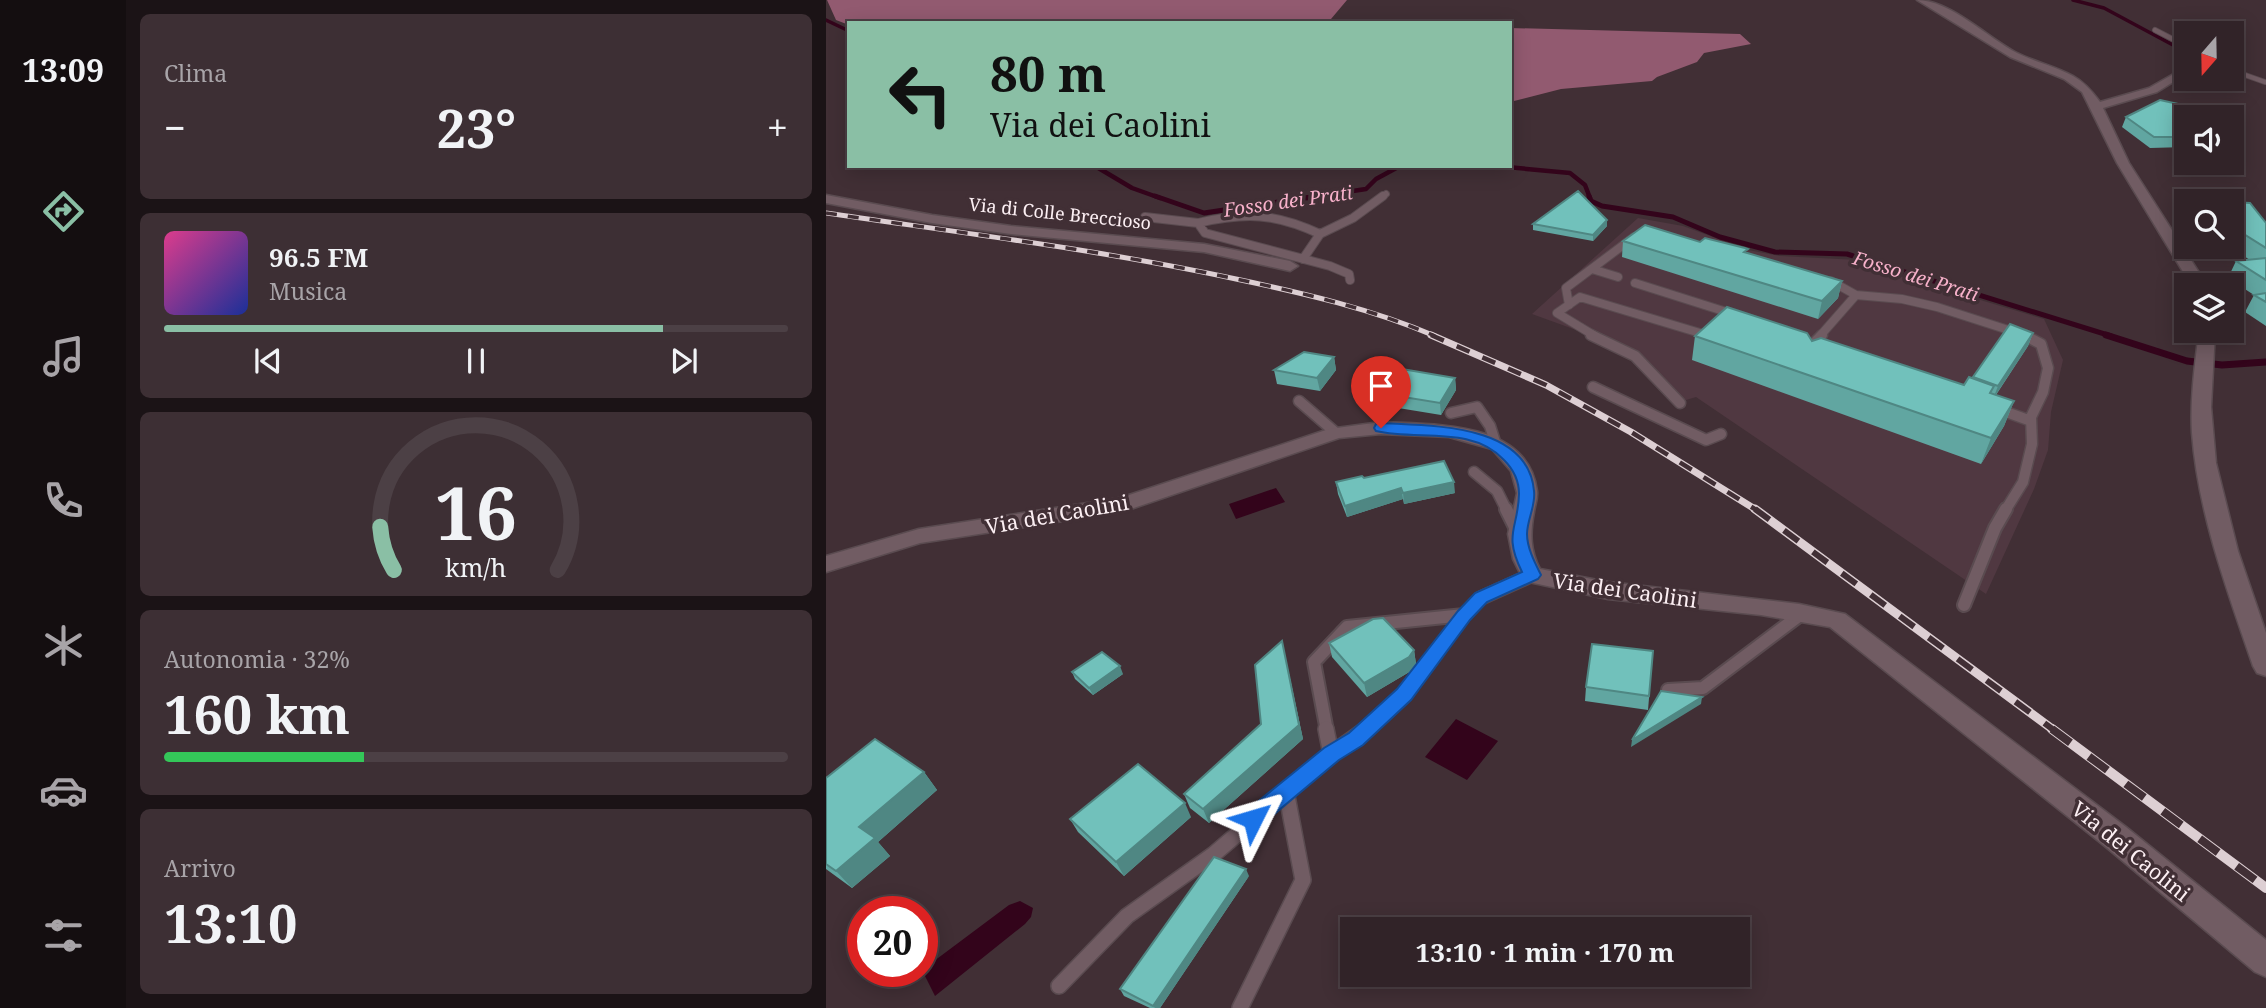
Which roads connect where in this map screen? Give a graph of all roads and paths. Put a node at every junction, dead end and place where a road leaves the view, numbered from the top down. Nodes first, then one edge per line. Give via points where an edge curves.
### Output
1 (1921, 0) edge
2 (2155, 30) dead end
3 (2174, 40) edge
4 (2244, 75) edge
5 (2174, 77) edge
6 (2265, 82) edge
7 (2097, 106) junction
8 (1386, 194) dead end
9 (826, 199) edge
10 (1145, 218) dead end
11 (1198, 223) junction
12 (1640, 232) edge
13 (1320, 234) junction
14 (1297, 262) junction
15 (1592, 268) junction
16 (2192, 273) edge
17 (1815, 276) edge
18 (1619, 277) dead end
19 (1350, 280) dead end
20 (1636, 283) dead end
21 (1856, 295) junction
22 (1569, 305) junction
23 (1749, 319) edge
24 (1700, 333) edge
25 (1816, 341) junction
26 (2206, 343) edge
27 (1837, 349) edge
28 (1816, 352) edge
29 (1593, 387) dead end
30 (1299, 401) dead end
31 (1680, 403) dead end
32 (1993, 407) edge
33 (1451, 413) dead end
34 (2031, 421) junction
35 (1336, 432) junction
36 (1721, 434) dead end
37 (1496, 444) junction
38 (1474, 472) dead end
39 (1519, 534) junction
40 (826, 564) edge
41 (1532, 575) junction
42 (1964, 605) dead end
43 (1804, 612) junction
44 (1464, 615) junction
45 (2266, 666) edge
46 (1668, 690) edge
47 (1331, 754) junction
48 (1286, 791) junction
49 (2266, 961) edge
50 (1059, 986) dead end
51 (1240, 1008) edge

1 - 7 street via 2013,55 2074,80
2 - 3 lane
4 - 6 lane
5 - 7 street via 2153,90
7 - 16 street via 2118,154
8 - 13 lane
9 - 14 street, Via di Colle Breccioso via 1011,230 1204,248
10 - 11 lane
11 - 13 lane via 1248,214 1289,219
11 - 14 lane via 1205,233
12 - 15 lane
13 - 14 lane
14 - 19 lane via 1339,270 1349,274
15 - 18 lane
15 - 22 lane via 1566,288
17 - 21 lane
20 - 23 lane
21 - 25 lane
21 - 34 lane via 1937,307 2019,332 2040,344 2048,368
22 - 24 lane via 1580,297
22 - 31 lane via 1557,313 1635,356
25 - 27 lane
25 - 28 lane
26 - 45 street via 2202,430 2211,488
29 - 36 lane via 1706,440
30 - 35 lane
32 - 34 lane
33 - 37 lane via 1477,407
34 - 42 lane via 2032,444 2023,482 1995,528
35 - 37 street, Via dei Caolini via 1381,428 1450,431
35 - 40 street, Via dei Caolini via 1122,505 919,536
37 - 39 street, Via dei Caolini via 1521,469 1527,493
38 - 39 lane via 1497,491
39 - 41 street, Via dei Caolini
41 - 43 street, Via dei Caolini via 1615,593
41 - 44 lane via 1481,598
43 - 46 lane via 1703,688
43 - 49 street, Via dei Caolini via 1837,620 2116,837
44 - 47 lane via 1404,694 1356,739
44 - 47 lane via 1347,627 1314,662
47 - 48 lane
48 - 50 lane via 1214,854 1128,916
48 - 51 lane via 1303,880

